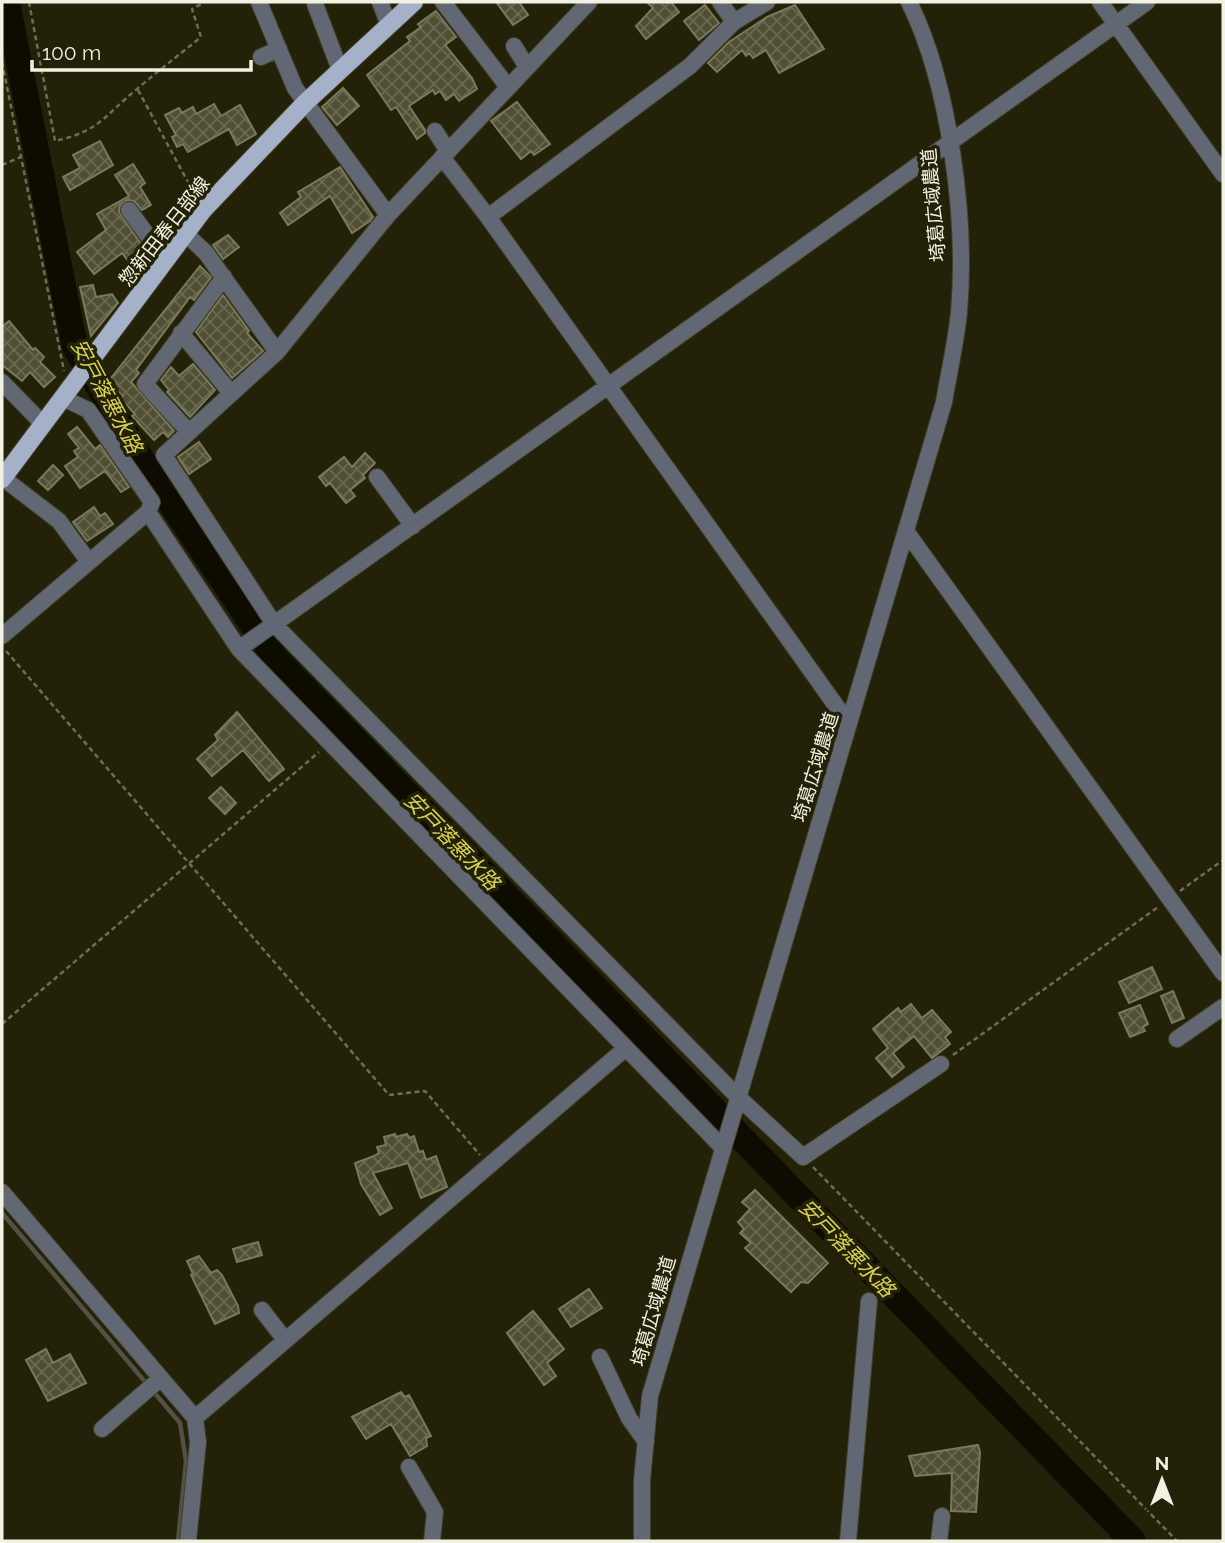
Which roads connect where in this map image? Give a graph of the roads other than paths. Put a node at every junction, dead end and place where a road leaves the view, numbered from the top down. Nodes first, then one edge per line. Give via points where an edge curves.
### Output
1 (259, 2) edge
2 (380, 2) edge
3 (414, 2) edge
4 (443, 2) edge
5 (589, 2) edge
6 (720, 2) edge
7 (767, 2) edge
8 (909, 2) edge
9 (1100, 2) edge
10 (1147, 2) edge
11 (315, 4) dead end
12 (562, 7) dead end
13 (569, 22) junction
14 (734, 22) junction
15 (1116, 24) junction
16 (389, 25) junction
17 (514, 46) dead end
18 (279, 48) junction
19 (261, 57) dead end
20 (527, 67) junction
21 (340, 70) junction
22 (508, 87) junction
23 (306, 102) junction
24 (435, 131) dead end
25 (950, 144) junction
26 (445, 154) junction
27 (1223, 174) edge
28 (129, 210) dead end
29 (388, 215) junction
30 (488, 217) junction
31 (187, 235) junction
32 (166, 261) junction
33 (224, 277) junction
34 (181, 333) junction
35 (277, 352) junction
36 (2, 382) edge
37 (608, 388) junction
38 (232, 393) junction
39 (66, 395) junction
40 (43, 424) junction
41 (189, 432) junction
42 (3, 474) edge
43 (377, 477) dead end
44 (148, 512) junction
45 (413, 526) junction
46 (908, 534) junction
47 (89, 562) junction
48 (274, 624) junction
49 (2, 636) edge
50 (239, 649) junction
51 (849, 724) junction
52 (1223, 973) edge
53 (1223, 1007) edge
54 (1177, 1040) dead end
55 (626, 1048) junction
56 (941, 1063) road end
57 (737, 1101) junction
58 (724, 1145) junction
59 (2, 1192) edge
60 (869, 1301) dead end
61 (262, 1310) dead end
62 (285, 1340) junction
63 (600, 1357) dead end
64 (161, 1378) junction
65 (195, 1418) junction
66 (102, 1429) dead end
67 (646, 1442) junction
68 (409, 1467) dead end
69 (942, 1516) dead end
70 (188, 1541) edge
71 (432, 1541) edge
72 (642, 1541) edge
73 (848, 1541) edge
74 (939, 1541) edge

1 - 18 street
2 - 16 street
3 - 16 main road, 惣新田春日部線
4 - 22 street
5 - 13 street
6 - 14 street
7 - 14 street
8 - 25 street, 埼葛広域農道 via 936,79
9 - 15 street
10 - 15 street
11 - 21 street
12 - 13 street
13 - 20 street
14 - 30 street via 690,65
15 - 25 street
15 - 27 street
16 - 21 main road, 惣新田春日部線
17 - 20 street
18 - 19 street
18 - 23 street via 295,88
20 - 22 street
21 - 23 main road, 惣新田春日部線
22 - 26 street
23 - 29 street
23 - 31 main road, 惣新田春日部線 via 203,210
24 - 26 street
25 - 37 street
25 - 46 street, 埼葛広域農道 via 961,234 959,312 944,402
26 - 29 street
26 - 30 street
28 - 32 street
29 - 35 street
30 - 37 street
31 - 32 main road, 惣新田春日部線
31 - 33 street
32 - 39 main road, 惣新田春日部線
33 - 34 street
33 - 35 street
34 - 38 street
34 - 41 street via 145,384
35 - 38 street
36 - 40 street
37 - 45 street
37 - 51 street
38 - 41 street
39 - 40 main road, 惣新田春日部線
39 - 44 street via 88,410 106,432 152,502
40 - 42 main road, 惣新田春日部線
41 - 48 street via 164,455
42 - 47 street via 59,521
43 - 45 street
44 - 47 street
44 - 50 street
45 - 48 street
46 - 51 street, 埼葛広域農道
46 - 52 street
47 - 49 street
48 - 50 street
48 - 57 street
50 - 55 street
51 - 57 street, 埼葛広域農道
53 - 54 street
55 - 58 street
55 - 62 street
56 - 57 street via 803,1157
57 - 58 street, 埼葛広域農道
58 - 67 street, 埼葛広域農道 via 650,1396
59 - 64 street
60 - 73 street
61 - 62 street
62 - 65 street
63 - 67 street via 629,1418
64 - 65 street
64 - 66 street
65 - 70 street via 198,1442
67 - 72 street, 埼葛広域農道
68 - 71 street via 435,1512
69 - 74 street

